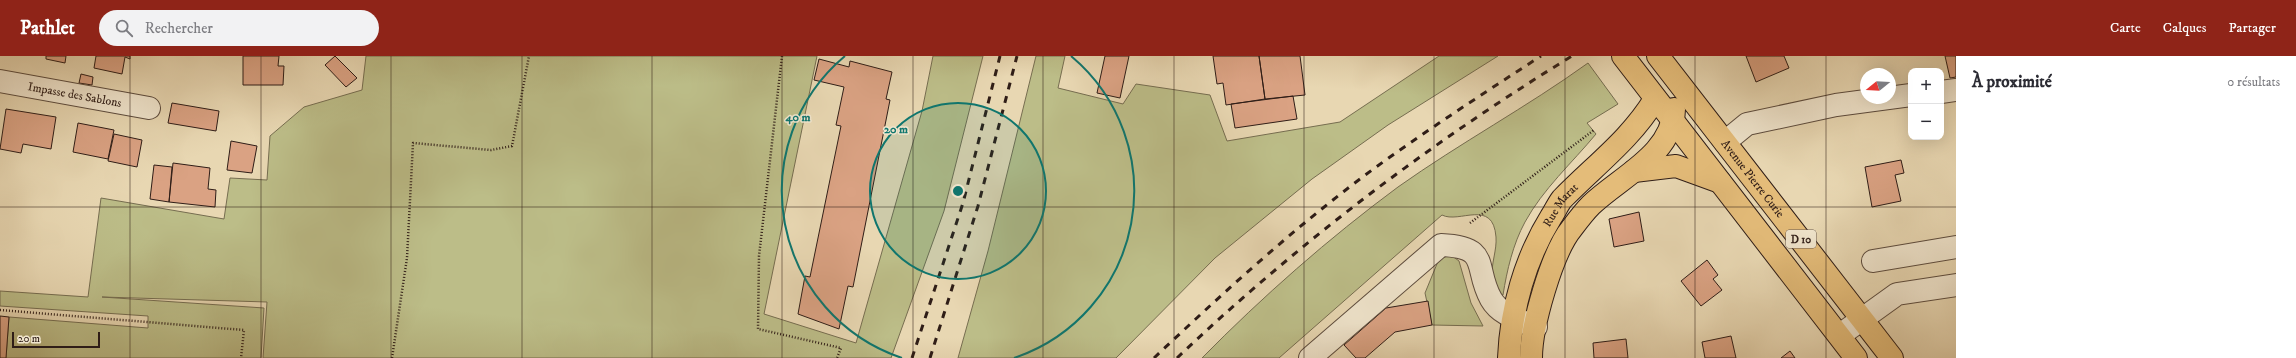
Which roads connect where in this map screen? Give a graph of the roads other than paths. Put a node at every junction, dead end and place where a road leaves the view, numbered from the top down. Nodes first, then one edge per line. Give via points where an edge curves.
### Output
1 (1623, 56) edge
2 (1659, 57) edge
3 (1674, 76) junction
4 (0, 81) edge
5 (1956, 90) edge
6 (1944, 92) edge
7 (1908, 95) edge
8 (149, 108) dead end
9 (1667, 109) junction
10 (1710, 122) junction
11 (1725, 142) junction
12 (1634, 171) junction
13 (1720, 182) junction
14 (1956, 247) edge
15 (1873, 261) dead end
16 (1956, 285) edge
17 (1513, 318) junction
18 (1862, 318) junction
19 (1536, 327) junction
20 (1840, 335) junction
21 (1310, 358) edge
22 (1509, 358) edge
23 (1531, 358) edge
24 (1856, 358) edge
25 (1892, 358) edge

1 - 9 main road, D 10
2 - 3 main road, Avenue Pierre Curie / D 10
3 - 9 main road, Rue Marat
3 - 10 main road, Avenue Pierre Curie / D 10
4 - 8 street, Impasse des Sablons
5 - 6 street
7 - 11 street via 1836,105 1747,124
9 - 10 main road, D 10
9 - 12 main road, Rue Marat via 1662,144
9 - 13 main road, D 10
9 - 17 main road, Rue Marat via 1644,117 1562,200 1536,241
10 - 11 main road, Avenue Pierre Curie / D 10
11 - 18 main road, Avenue Pierre Curie / D 10
12 - 13 main road via 1676,166
12 - 19 main road, Rue Marat via 1592,205 1570,230 1543,293
13 - 20 main road, D 10
14 - 15 street
16 - 18 street via 1898,294
17 - 19 street
17 - 21 street via 1491,300 1476,255 1462,246 1441,245
17 - 22 main road, Rue Marat
18 - 20 street
18 - 25 main road, Avenue Pierre Curie / D 10
19 - 23 main road, Rue Marat
20 - 24 main road, D 10

